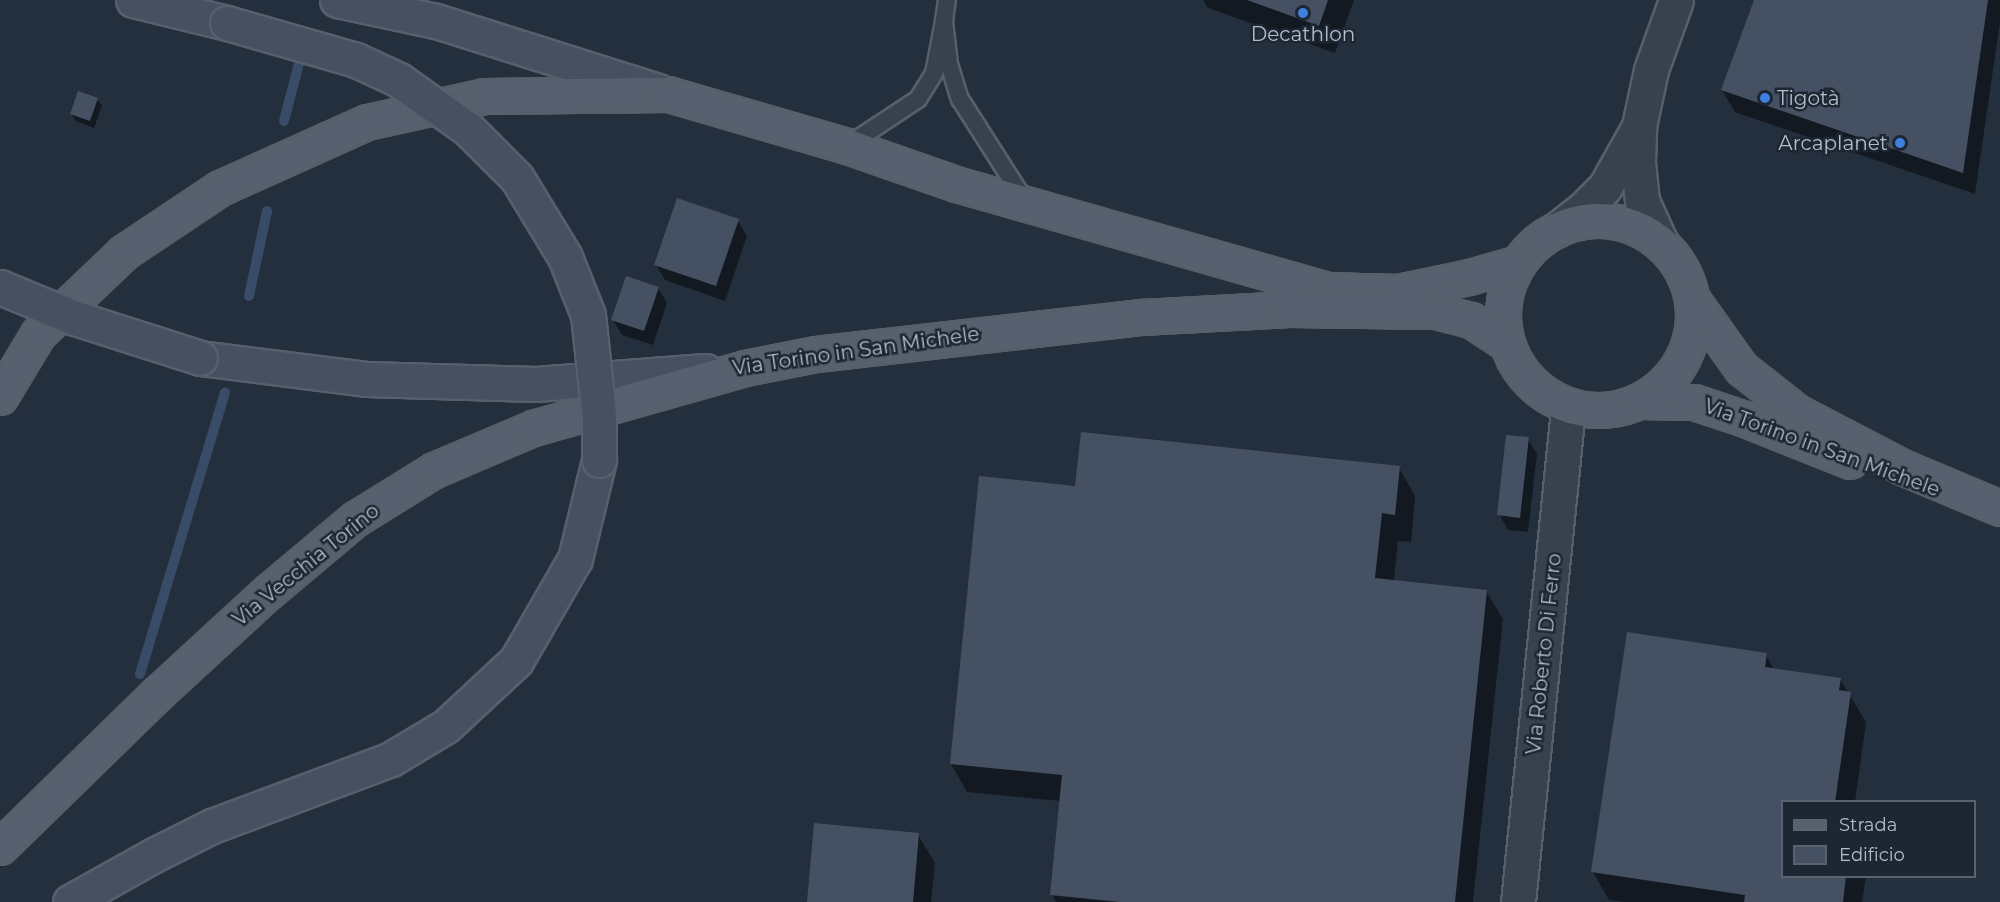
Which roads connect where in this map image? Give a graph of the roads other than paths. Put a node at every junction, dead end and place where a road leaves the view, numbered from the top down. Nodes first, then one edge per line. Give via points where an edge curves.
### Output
1 (133, 0) edge
2 (337, 0) edge
3 (947, 0) edge
4 (1676, 0) edge
5 (368, 3) edge
6 (944, 21) junction
7 (668, 94) junction
8 (1640, 126) junction
9 (847, 146) junction
10 (1028, 204) junction
11 (1556, 230) junction
12 (1662, 245) junction
13 (1518, 263) junction
14 (0, 287) edge
15 (1692, 299) junction
16 (1506, 343) junction
17 (745, 368) junction
18 (0, 397) edge
19 (1641, 401) junction
20 (1568, 406) junction
21 (2000, 509) edge
22 (0, 847) edge
23 (70, 902) edge
24 (1518, 902) edge

1 - 23 main road, bridge via 356,60 399,80 469,130 517,178 565,257 588,315 599,416 599,460 575,560 516,661 446,726 391,759 212,826
2 - 5 main road
3 - 6 lane
4 - 8 street via 1651,70
5 - 7 main road
6 - 9 lane via 934,73 918,99
6 - 10 lane via 949,64 960,99
7 - 9 main road
7 - 18 main road via 484,96 409,111 367,122 220,188 124,252 38,333
8 - 11 street via 1605,187
8 - 12 street via 1642,201
9 - 10 main road
10 - 13 main road via 1327,290 1398,292
11 - 12 main road, Via Torino in San Michele via 1583,221 1611,221 1639,229
11 - 13 main road, Via Torino in San Michele via 1534,243
12 - 15 main road, Via Torino in San Michele via 1682,269
13 - 16 main road, Via Torino in San Michele via 1506,288 1502,316
14 - 17 main road, Via Torino in San Michele, bridge via 75,318 200,358 366,379 536,384
15 - 19 main road, Via Torino in San Michele via 1693,329 1684,358 1666,383
15 - 21 main road, Via Torino in San Michele via 1741,368 1797,412 1902,467
16 - 17 main road, Via Torino in San Michele via 1471,320 1435,311 1290,309 1142,317 932,339
16 - 20 main road, Via Torino in San Michele via 1530,382 1548,397
17 - 22 main road, Via Vecchia Torino via 533,428 434,470 355,519 243,615
19 - 20 main road, Via Torino in San Michele via 1618,409
19 - 21 main road, Via Torino in San Michele via 1694,402 1868,468
20 - 24 street, Via Roberto Di Ferro

